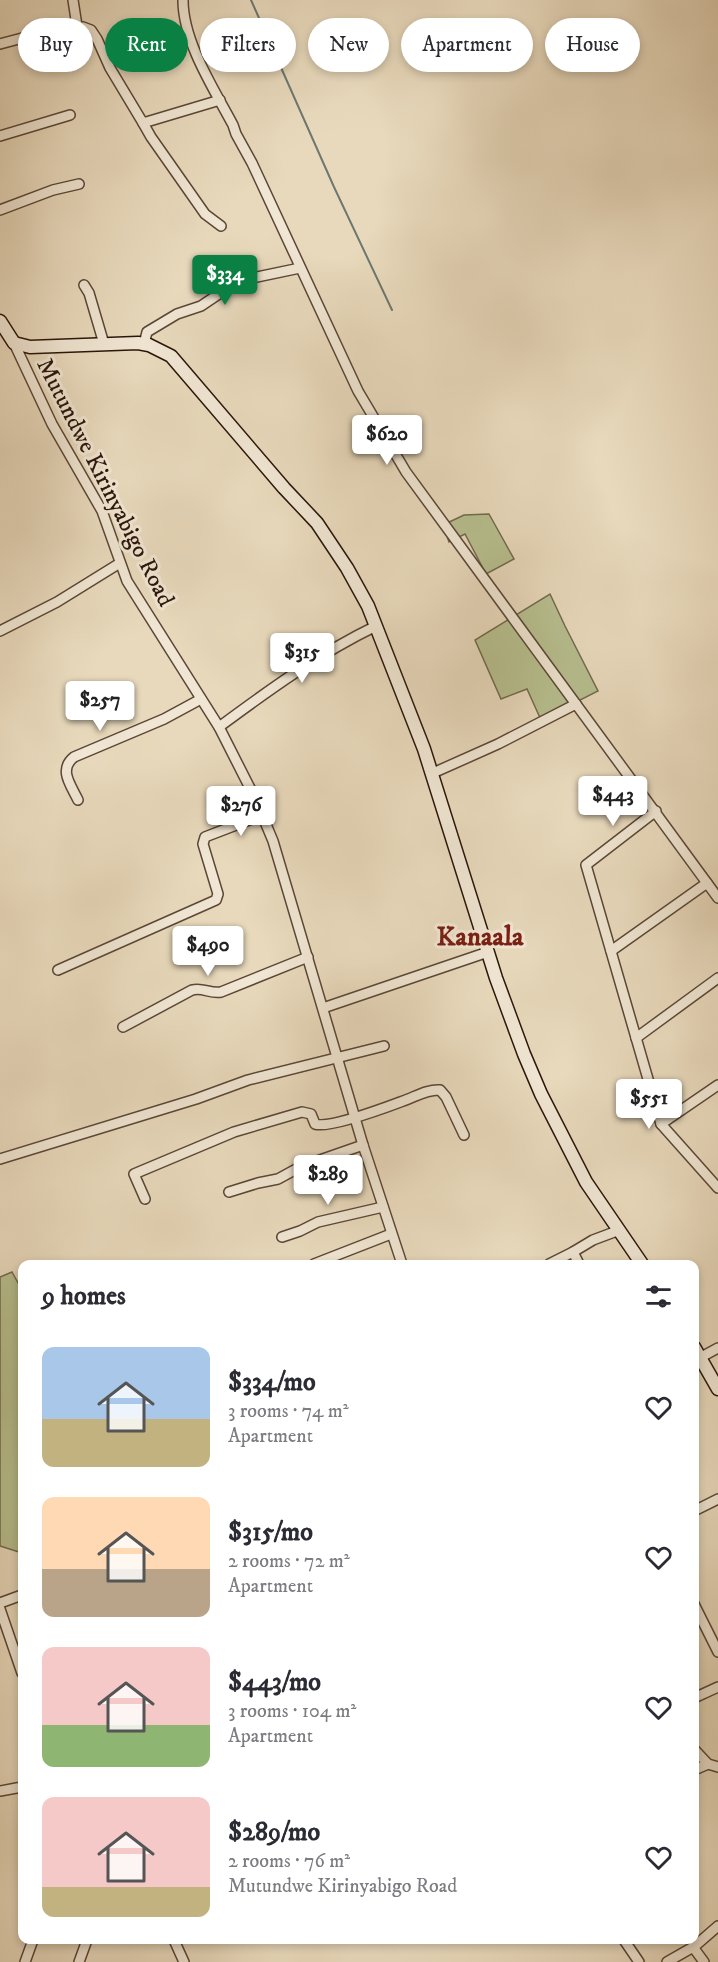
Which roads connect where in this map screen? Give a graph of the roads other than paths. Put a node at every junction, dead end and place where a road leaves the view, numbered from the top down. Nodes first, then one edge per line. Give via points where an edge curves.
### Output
1 (73, 0) edge
2 (183, 0) edge
3 (76, 18) edge
4 (93, 33) edge
5 (18, 39) edge
6 (0, 44) edge
7 (220, 100) junction
8 (70, 115) dead end
9 (143, 123) junction
10 (0, 136) edge
11 (79, 184) dead end
12 (0, 210) edge
13 (220, 226) dead end
14 (300, 268) junction
15 (84, 285) dead end
16 (0, 321) edge
17 (14, 343) junction
18 (104, 344) junction
19 (144, 345) junction
20 (120, 563) junction
21 (376, 626) junction
22 (0, 631) edge
23 (201, 699) junction
24 (576, 704) junction
25 (219, 728) junction
26 (433, 773) junction
27 (78, 800) dead end
28 (656, 812) junction
29 (262, 815) junction
30 (707, 883) junction
31 (718, 898) edge
32 (611, 951) junction
33 (488, 952) junction
34 (308, 957) junction
35 (58, 970) dead end
36 (718, 978) edge
37 (323, 1008) junction
38 (123, 1027) dead end
39 (636, 1038) junction
40 (384, 1046) dead end
41 (338, 1058) junction
42 (718, 1085) edge
43 (356, 1117) junction
44 (661, 1124) junction
45 (464, 1136) dead end
46 (363, 1145) junction
47 (0, 1159) edge
48 (718, 1188) edge
49 (229, 1192) dead end
50 (145, 1199) dead end
51 (383, 1207) junction
52 (617, 1231) junction
53 (391, 1234) junction
54 (282, 1237) dead end
55 (573, 1252) junction
56 (324, 1260) edge
57 (401, 1260) edge
58 (557, 1260) edge
59 (577, 1260) edge
60 (639, 1260) edge
61 (718, 1348) edge
62 (699, 1359) edge
63 (699, 1361) edge
64 (718, 1389) edge
65 (718, 1499) edge
66 (699, 1508) edge
67 (18, 1596) edge
68 (0, 1603) edge
69 (0, 1609) edge
70 (699, 1614) edge
71 (718, 1652) edge
72 (18, 1661) edge
73 (718, 1687) edge
74 (699, 1696) edge
75 (699, 1753) edge
76 (713, 1765) edge
77 (18, 1788) edge
78 (0, 1791) edge
79 (718, 1926) edge
80 (699, 1942) edge
81 (32, 1944) edge
82 (86, 1944) edge
83 (176, 1944) edge
84 (627, 1944) edge
85 (697, 1944) edge
86 (693, 1947) junction
87 (25, 1962) edge
88 (79, 1962) edge
89 (184, 1962) edge
90 (639, 1962) edge
91 (667, 1962) edge
92 (704, 1962) edge

1 - 3 street
2 - 7 street via 194,48
4 - 9 street
5 - 6 street
7 - 9 street
7 - 14 street
8 - 10 street
9 - 13 street via 205,214
11 - 12 street
14 - 19 street via 238,281 201,306 177,314 147,332
14 - 24 street via 358,391 406,472
15 - 18 street
16 - 17 street, Mutundwe Kirinyabigo Road
17 - 18 street via 39,347
17 - 20 street, Mutundwe Kirinyabigo Road via 52,424 102,511
18 - 19 street
19 - 21 street via 171,356 316,523 347,568
20 - 22 street
20 - 23 street, Mutundwe Kirinyabigo Road via 127,581
21 - 25 street via 348,639 262,694
21 - 26 street
23 - 25 street, Mutundwe Kirinyabigo Road
23 - 27 street via 68,762 66,774
24 - 26 street
24 - 28 street
25 - 29 street, Mutundwe Kirinyabigo Road
26 - 33 street
28 - 30 street
28 - 32 street via 586,865
29 - 34 street, Mutundwe Kirinyabigo Road
29 - 35 street via 207,834 204,839 218,894 216,900
30 - 31 street
30 - 32 street
32 - 39 street
33 - 37 street
33 - 52 street via 542,1094 586,1182
34 - 37 street, Mutundwe Kirinyabigo Road
34 - 38 street via 221,992 192,990
36 - 39 street
37 - 41 street, Mutundwe Kirinyabigo Road
39 - 44 street
40 - 41 street
41 - 43 street, Mutundwe Kirinyabigo Road
41 - 47 street via 248,1080
42 - 44 street
43 - 45 street via 440,1090
43 - 46 street, Mutundwe Kirinyabigo Road
43 - 50 street via 318,1125 310,1113 302,1112 203,1144 134,1174
44 - 48 street
46 - 49 street via 278,1179
46 - 51 street, Mutundwe Kirinyabigo Road
51 - 53 street, Mutundwe Kirinyabigo Road
51 - 54 street via 318,1222
52 - 55 street
52 - 60 street
53 - 56 street
53 - 57 street, Mutundwe Kirinyabigo Road
55 - 58 street
55 - 59 street
61 - 62 street
63 - 64 street
65 - 66 street
67 - 68 street
69 - 72 street
70 - 71 street
73 - 74 street
75 - 76 street
77 - 78 street
79 - 80 street
81 - 87 street
82 - 88 street
83 - 89 street
84 - 90 street
85 - 86 street
86 - 91 street
86 - 92 street

